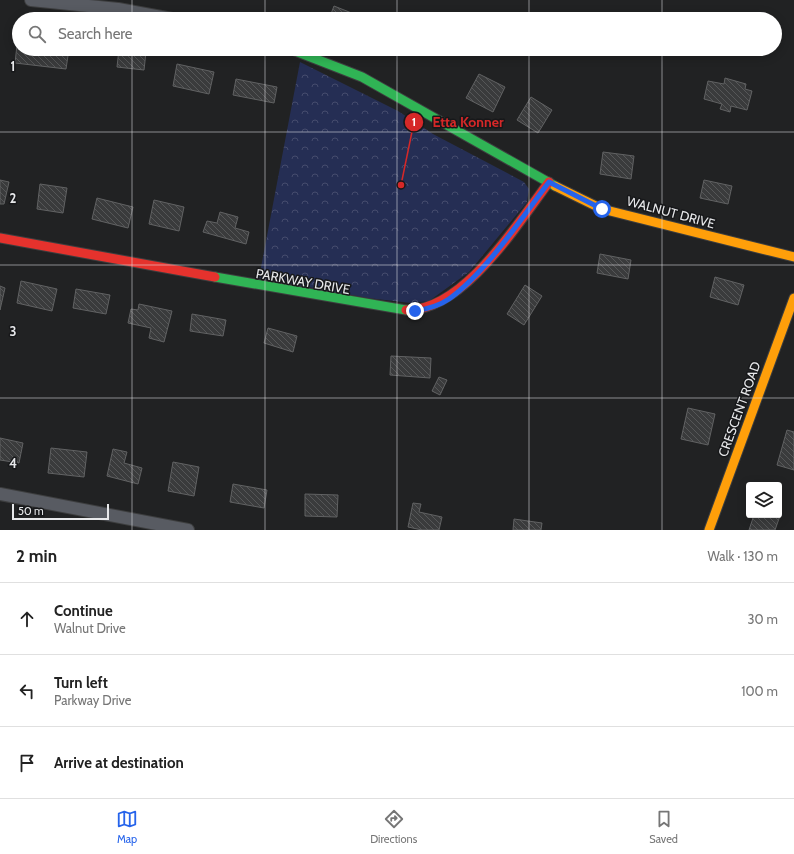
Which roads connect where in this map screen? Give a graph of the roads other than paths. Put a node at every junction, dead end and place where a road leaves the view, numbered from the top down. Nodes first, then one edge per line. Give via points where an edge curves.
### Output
1 (31, 0) edge
2 (134, 12) edge
3 (308, 56) edge
4 (549, 182) junction
5 (0, 238) edge
6 (794, 257) edge
7 (794, 298) edge
8 (0, 494) edge
9 (188, 530) edge
10 (709, 530) edge

1 - 2 street
3 - 4 street, WALNUT DRIVE via 362,77
4 - 5 street, PARKWAY DRIVE via 501,244 462,288 436,306 415,311 374,306
4 - 6 street, WALNUT DRIVE via 602,209
7 - 10 street, CRESCENT ROAD
8 - 9 street

